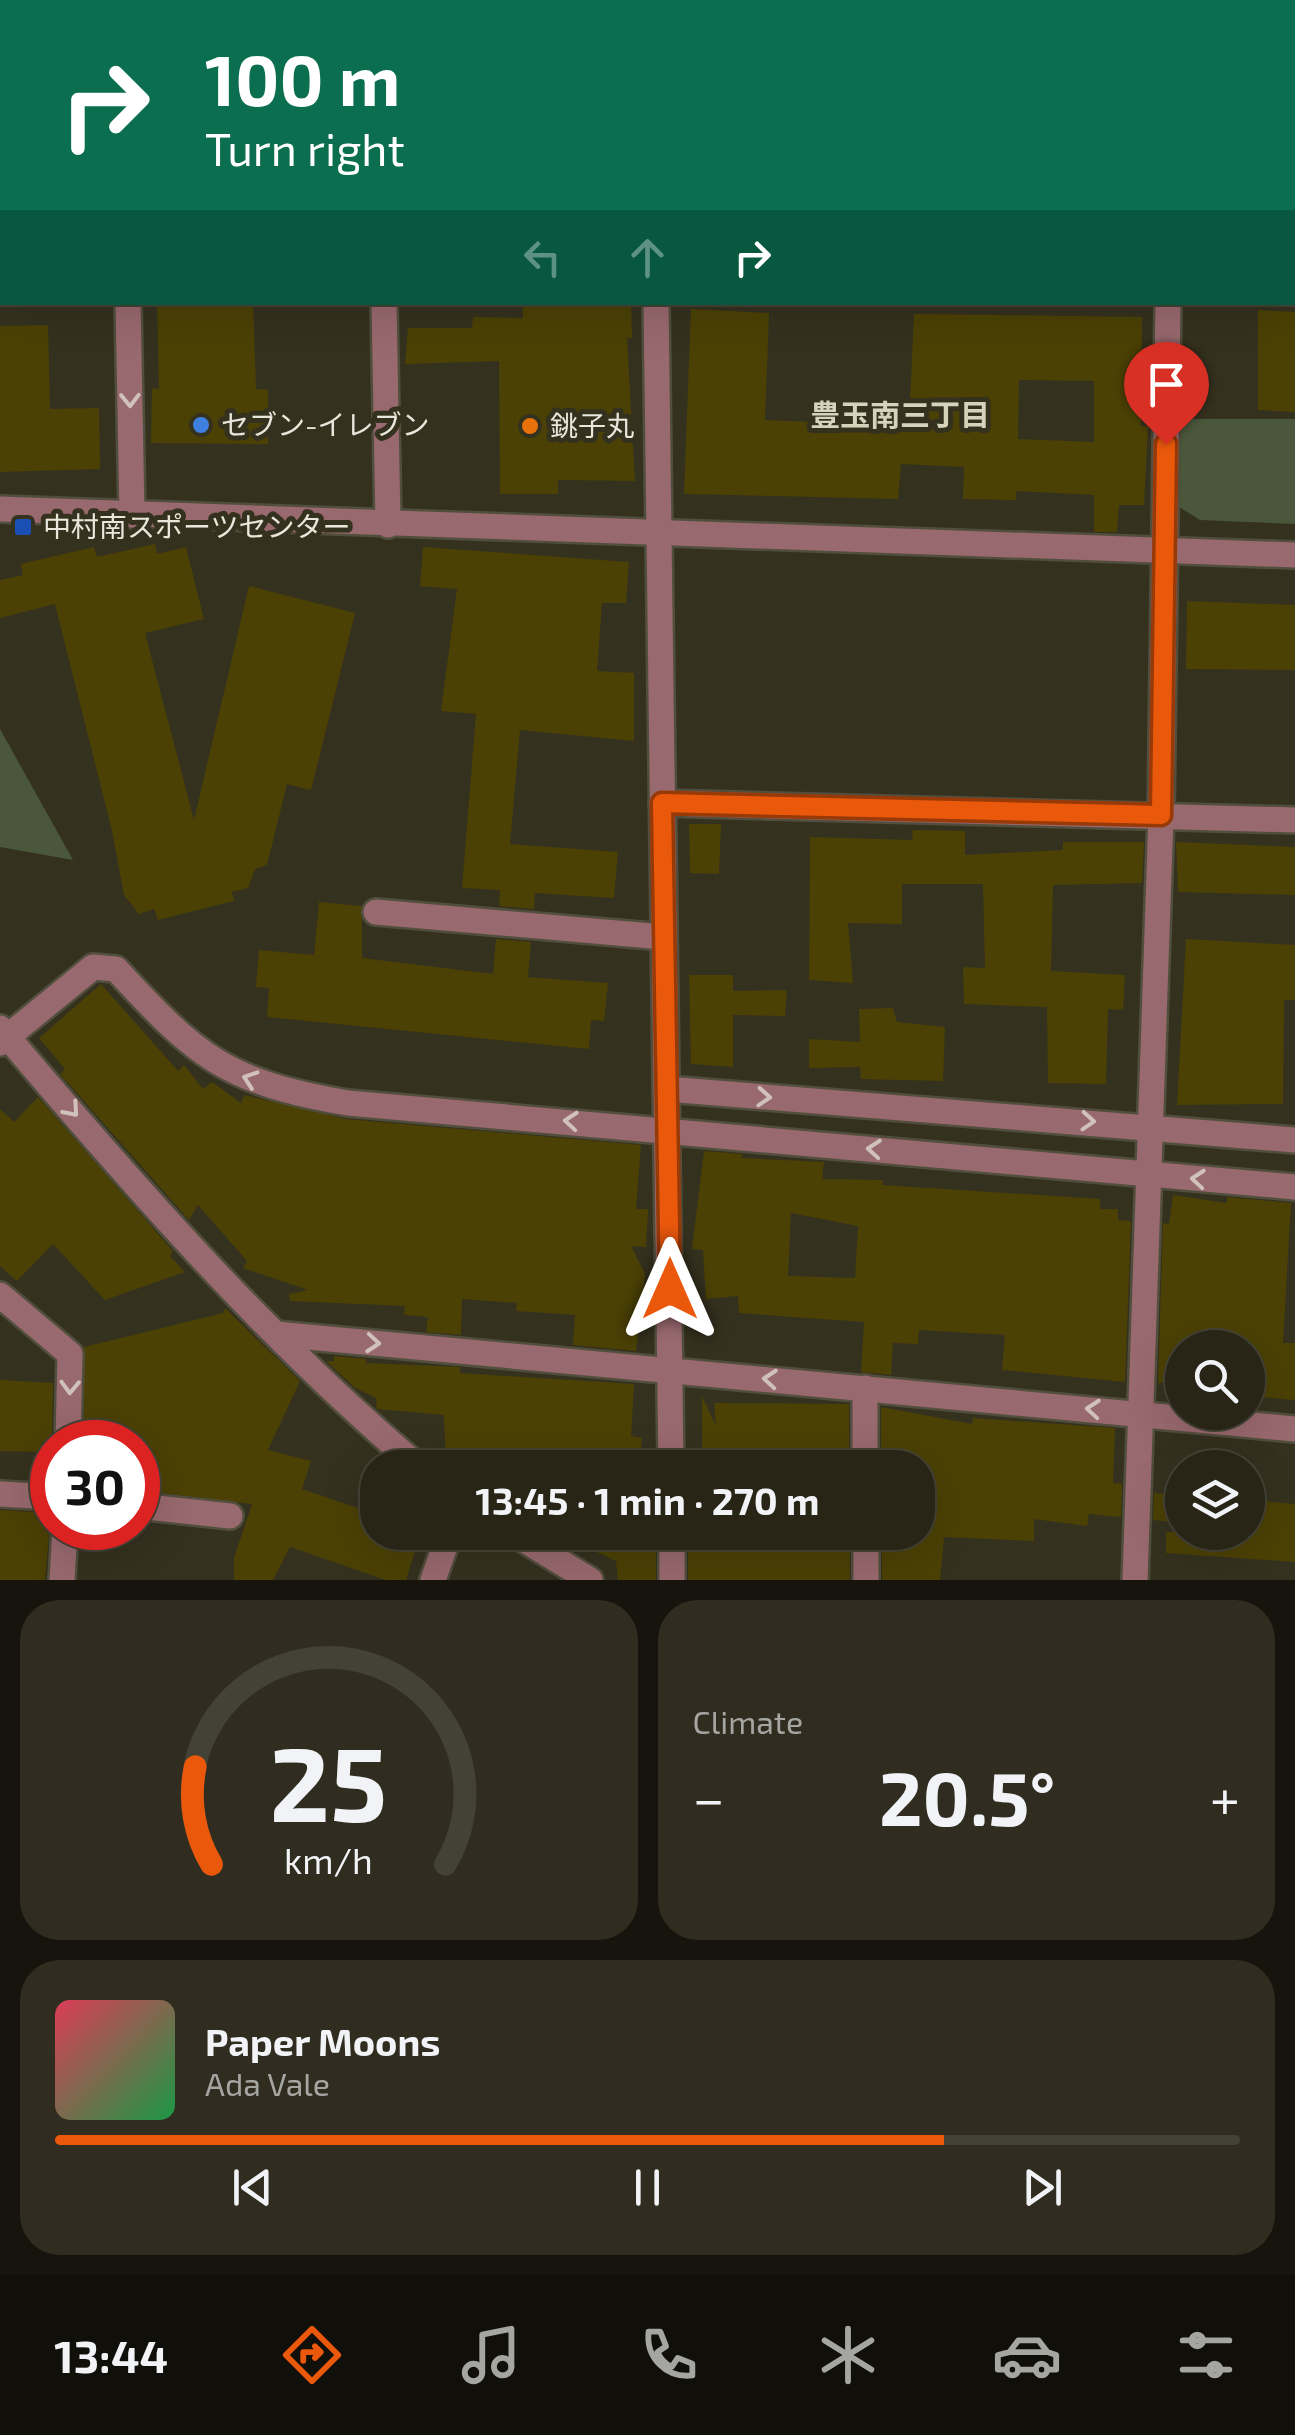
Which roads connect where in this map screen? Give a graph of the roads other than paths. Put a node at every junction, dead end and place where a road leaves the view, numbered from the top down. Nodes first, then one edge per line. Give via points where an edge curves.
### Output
1 (128, 305) edge
2 (384, 305) edge
3 (656, 305) edge
4 (1168, 305) edge
5 (0, 509) edge
6 (132, 515) junction
7 (388, 525) junction
8 (658, 535) junction
9 (1165, 550) junction
10 (1295, 555) edge
11 (662, 803) junction
12 (1161, 815) junction
13 (1295, 820) edge
14 (376, 912) dead end
15 (662, 937) junction
16 (2, 1036) edge
17 (667, 1090) junction
18 (1152, 1126) junction
19 (668, 1130) junction
20 (1295, 1140) edge
21 (1151, 1176) junction
22 (1295, 1187) edge
23 (0, 1295) edge
24 (276, 1334) junction
25 (670, 1369) junction
26 (864, 1388) junction
27 (1140, 1414) junction
28 (68, 1420) edge
29 (1295, 1428) edge
30 (399, 1450) edge
31 (671, 1450) edge
32 (865, 1450) edge
33 (0, 1494) edge
34 (30, 1496) edge
35 (160, 1508) edge
36 (230, 1516) dead end
37 (64, 1550) edge
38 (444, 1550) edge
39 (541, 1550) edge
40 (672, 1550) edge
41 (866, 1550) edge
42 (62, 1580) edge
43 (433, 1580) edge
44 (590, 1580) edge
45 (672, 1580) edge
46 (866, 1580) edge
47 (1136, 1580) edge

1 -> 6 street
2 - 7 street
3 - 8 street
4 - 9 street
5 - 6 street
6 - 7 street
7 - 8 street
8 - 9 street
8 - 11 street
9 - 10 street
9 - 12 street
11 - 12 street
11 - 15 street
12 - 13 street
12 - 18 street
14 - 15 street
15 - 17 street
19 -> 16 street via 294,1094 228,1071 178,1037 116,969 93,967
16 -> 24 street
17 -> 18 street
17 - 19 street
18 - 20 street
18 - 21 street
21 -> 19 street
19 - 25 street
22 -> 21 street
21 - 27 street
23 -> 28 street via 70,1354
24 -> 25 street
24 - 30 street
26 -> 25 street
25 - 31 street
27 -> 26 street
26 - 32 street
27 - 29 street
27 - 47 street
33 - 34 street
35 - 36 street
37 - 42 street
38 - 43 street
39 - 44 street
40 - 45 street
41 - 46 street

